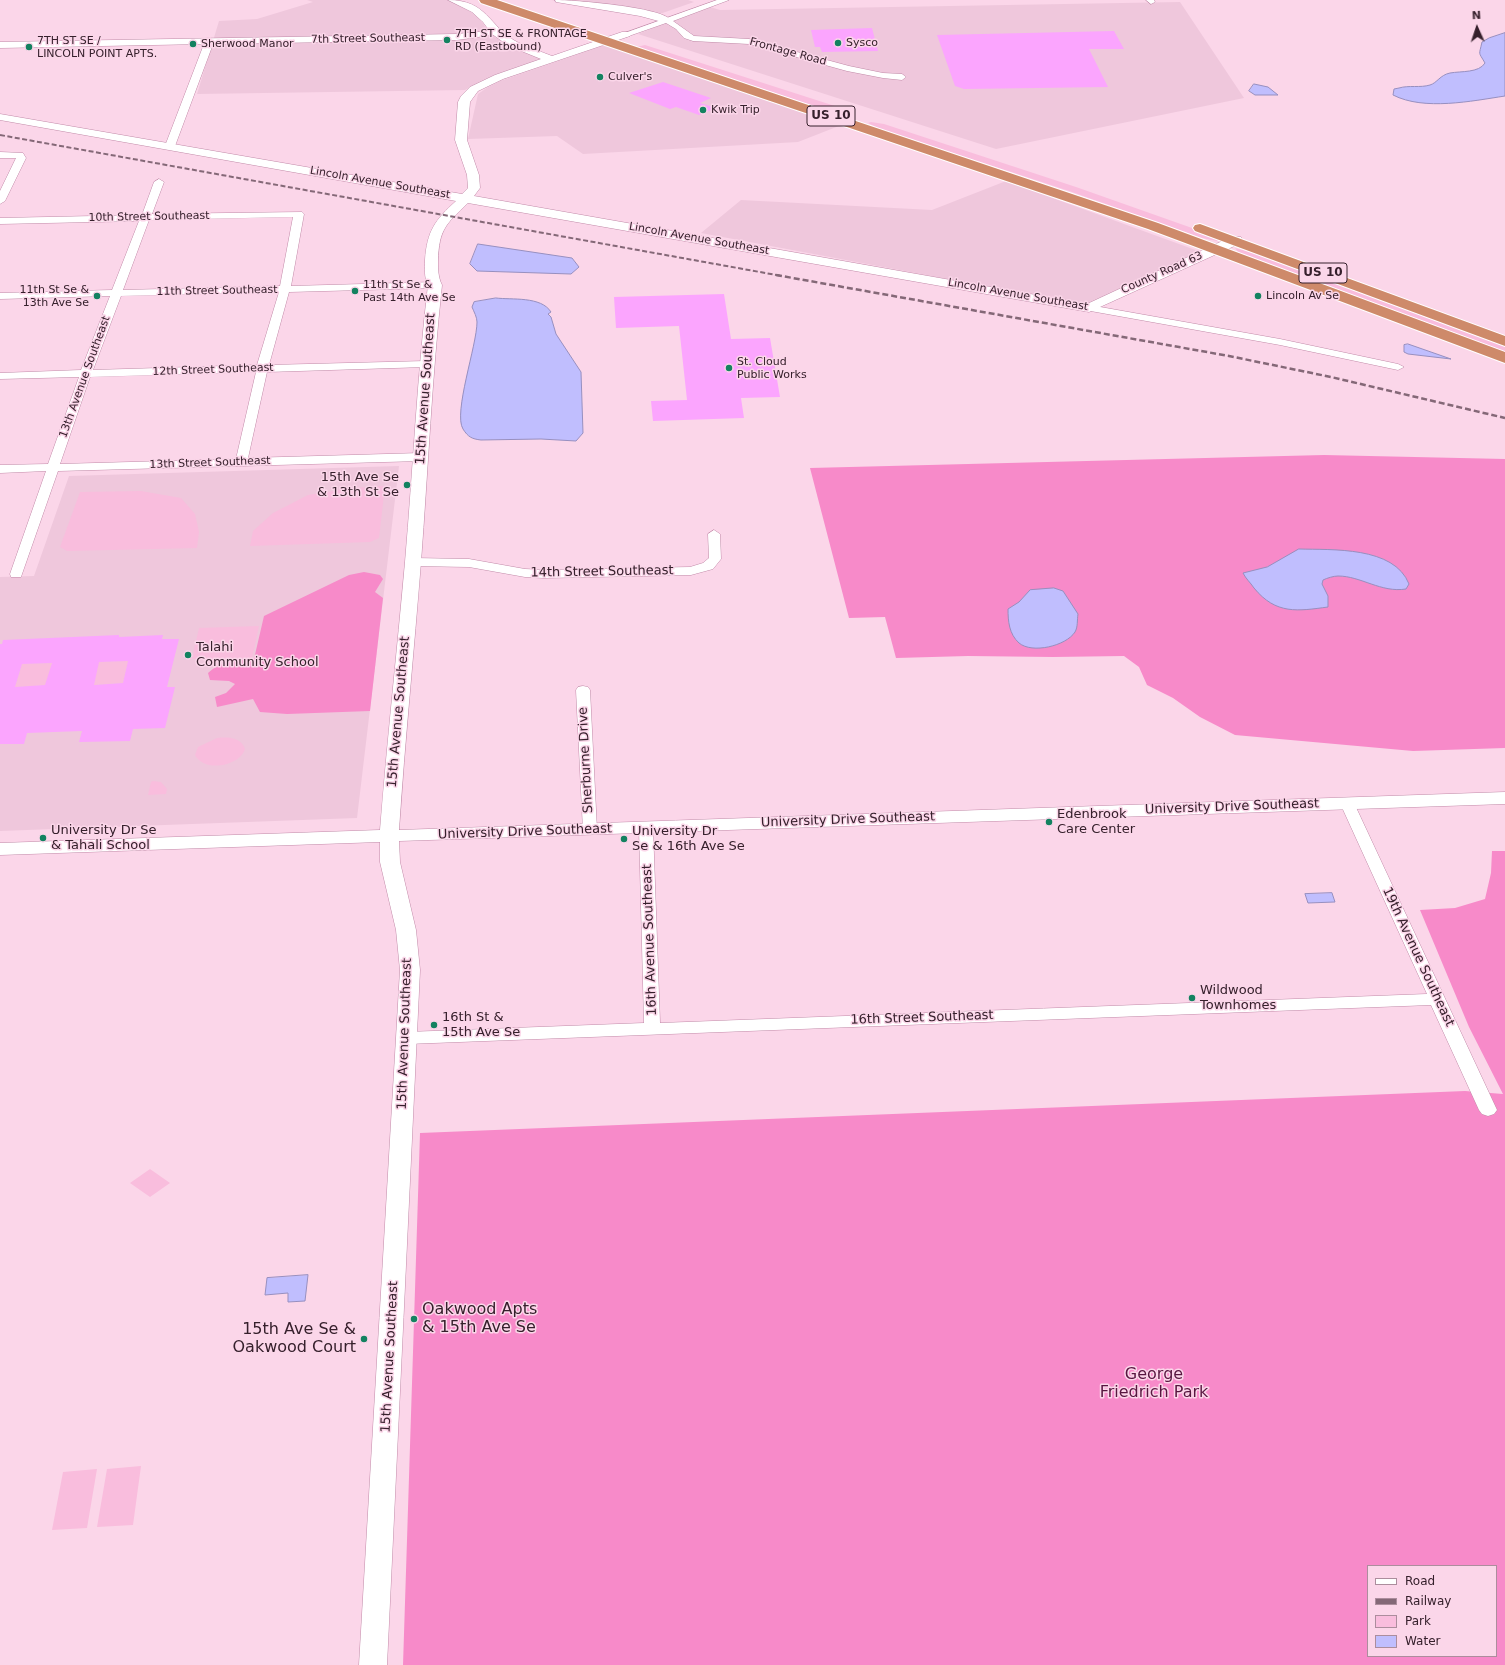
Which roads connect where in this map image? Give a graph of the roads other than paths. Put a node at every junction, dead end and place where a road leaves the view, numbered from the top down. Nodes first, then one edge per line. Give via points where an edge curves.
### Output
1 (453, 0) edge
2 (726, 0) edge
3 (488, 1) edge
4 (557, 5) edge
5 (568, 14) dead end
6 (666, 20) junction
7 (604, 26) dead end
8 (496, 32) junction
9 (626, 34) junction
10 (646, 40) dead end
11 (605, 41) junction
12 (209, 42) junction
13 (0, 45) edge
14 (551, 59) junction
15 (902, 77) dead end
16 (0, 117) edge
17 (170, 146) junction
18 (0, 155) edge
19 (159, 182) dead end
20 (467, 199) junction
21 (0, 201) edge
22 (146, 217) junction
23 (0, 221) edge
24 (1187, 223) dead end
25 (1236, 240) junction
26 (1216, 250) junction
27 (435, 285) junction
28 (285, 289) junction
29 (116, 293) junction
30 (0, 296) edge
31 (1089, 308) junction
32 (1505, 341) edge
33 (1505, 358) edge
34 (426, 364) junction
35 (1398, 367) dead end
36 (262, 369) junction
37 (86, 374) junction
38 (0, 376) edge
39 (421, 457) junction
40 (241, 462) junction
41 (53, 468) junction
42 (0, 469) edge
43 (714, 534) dead end
44 (413, 562) junction
45 (16, 574) dead end
46 (583, 690) dead end
47 (1505, 798) edge
48 (1347, 803) junction
49 (646, 828) junction
50 (590, 830) junction
51 (389, 836) junction
52 (0, 849) edge
53 (1438, 999) junction
54 (652, 1028) junction
55 (407, 1038) junction
56 (1488, 1110) dead end
57 (373, 1665) edge

1 - 8 street via 476,10
2 - 6 street
3 - 11 highway, US 10
4 - 5 highway
4 - 6 street, Frontage Road via 635,10
6 - 9 street
6 - 15 street, Frontage Road via 693,38 757,43 856,72
7 - 9 highway
8 - 12 street, 7th Street Southeast via 457,37
8 - 14 street via 524,50
9 - 10 highway
9 - 11 street, 15th Avenue Southeast
11 - 14 street, 15th Avenue Southeast
11 - 26 highway, US 10 via 1049,190
12 - 13 street, 7th Street Southeast
12 - 17 street
14 - 20 street, 15th Avenue Southeast via 485,83 467,96 464,102 461,140 473,175 474,188
16 - 17 street, Lincoln Avenue Southeast
17 - 20 street, Lincoln Avenue Southeast
18 - 21 street via 20,155 21,158
19 - 22 street, 13th Avenue Southeast
20 - 27 street, 15th Avenue Southeast via 470,202 448,225 441,279
20 - 31 street, Lincoln Avenue Southeast
22 - 23 street, 10th Street Southeast
22 - 28 street, 10th Street Southeast via 299,214
22 - 29 street, 13th Avenue Southeast
24 - 25 highway, US 10
25 - 26 street, County Road 63
25 - 32 highway, US 10
26 - 31 street, County Road 63
26 - 33 highway, US 10
27 - 28 street, 11th Street Southeast
27 - 34 street, 15th Avenue Southeast
28 - 29 street, 11th Street Southeast
28 - 36 street
29 - 30 street, 11th Street Southeast
29 - 37 street, 13th Avenue Southeast
31 - 35 street, Lincoln Avenue Southeast via 1265,339
34 - 36 street, 12th Street Southeast
34 - 39 street, 15th Avenue Southeast
36 - 37 street, 12th Street Southeast
36 - 40 street
37 - 38 street, 12th Street Southeast
37 - 41 street, 13th Avenue Southeast
39 - 40 street, 13th Street Southeast
39 - 44 street, 15th Avenue Southeast
40 - 41 street, 13th Street Southeast
41 - 42 street, 13th Street Southeast
41 - 45 street, 13th Avenue Southeast
43 - 44 street, 14th Street Southeast via 715,559 708,566 691,571 544,574 472,563
44 - 51 street, 15th Avenue Southeast
46 - 50 street, Sherburne Drive
47 - 48 street, University Drive Southeast
48 - 49 street, University Drive Southeast
48 - 53 street, 19th Avenue Southeast
49 - 50 street, University Drive Southeast
49 - 54 street, 16th Avenue Southeast
50 - 51 street, University Drive Southeast
51 - 52 street, University Drive Southeast
51 - 55 street, 15th Avenue Southeast via 390,862 407,937 410,970
53 - 54 street, 16th Street Southeast
53 - 56 street, 19th Avenue Southeast
54 - 55 street, 16th Street Southeast
55 - 57 street, 15th Avenue Southeast

